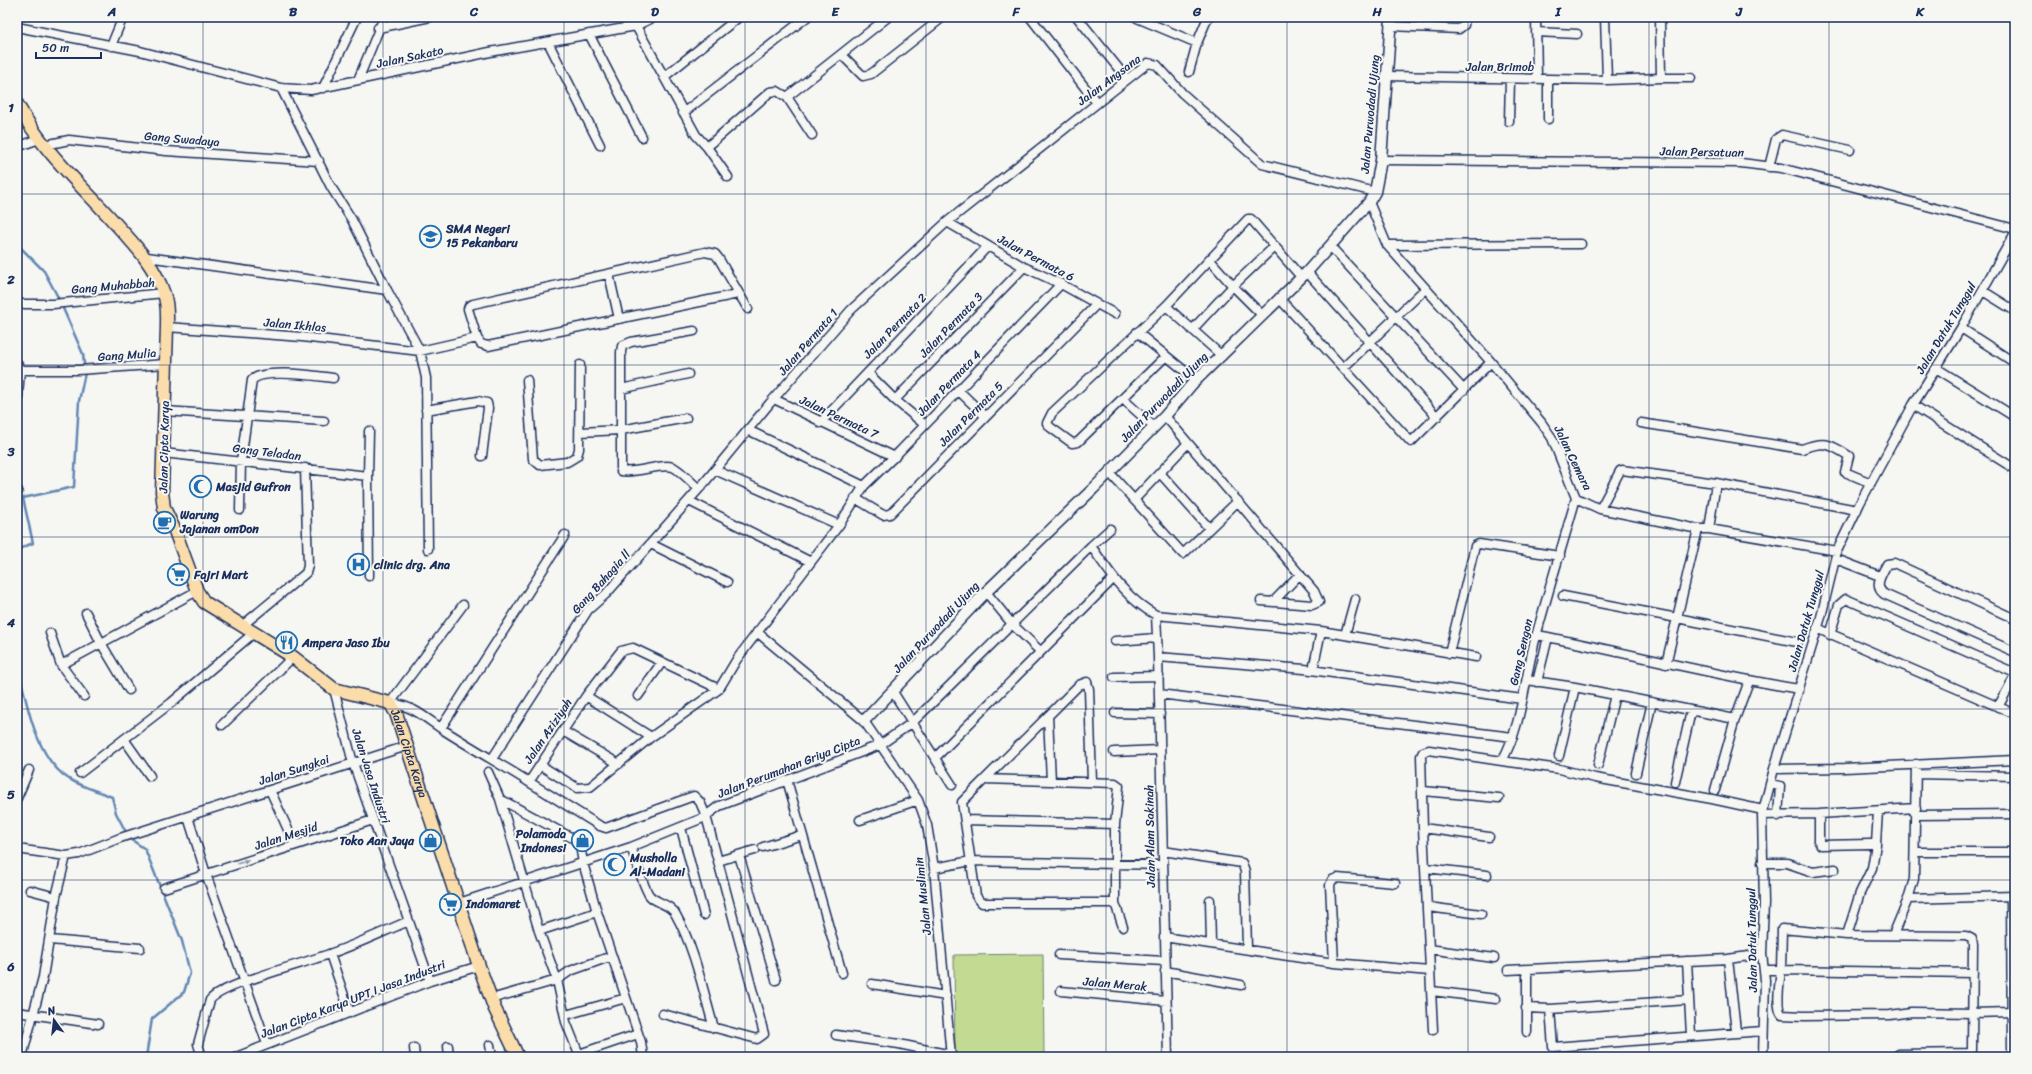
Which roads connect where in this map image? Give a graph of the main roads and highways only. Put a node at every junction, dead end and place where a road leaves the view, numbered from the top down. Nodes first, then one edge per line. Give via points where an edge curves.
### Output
1 (17, 104) edge
2 (518, 1057) edge

1 - 2 main road, Jalan Cipta Karya via 42,142 146,257 164,293 167,304 167,327 162,492 164,508 197,591 204,602 293,657 334,689 390,703 396,713 479,966

